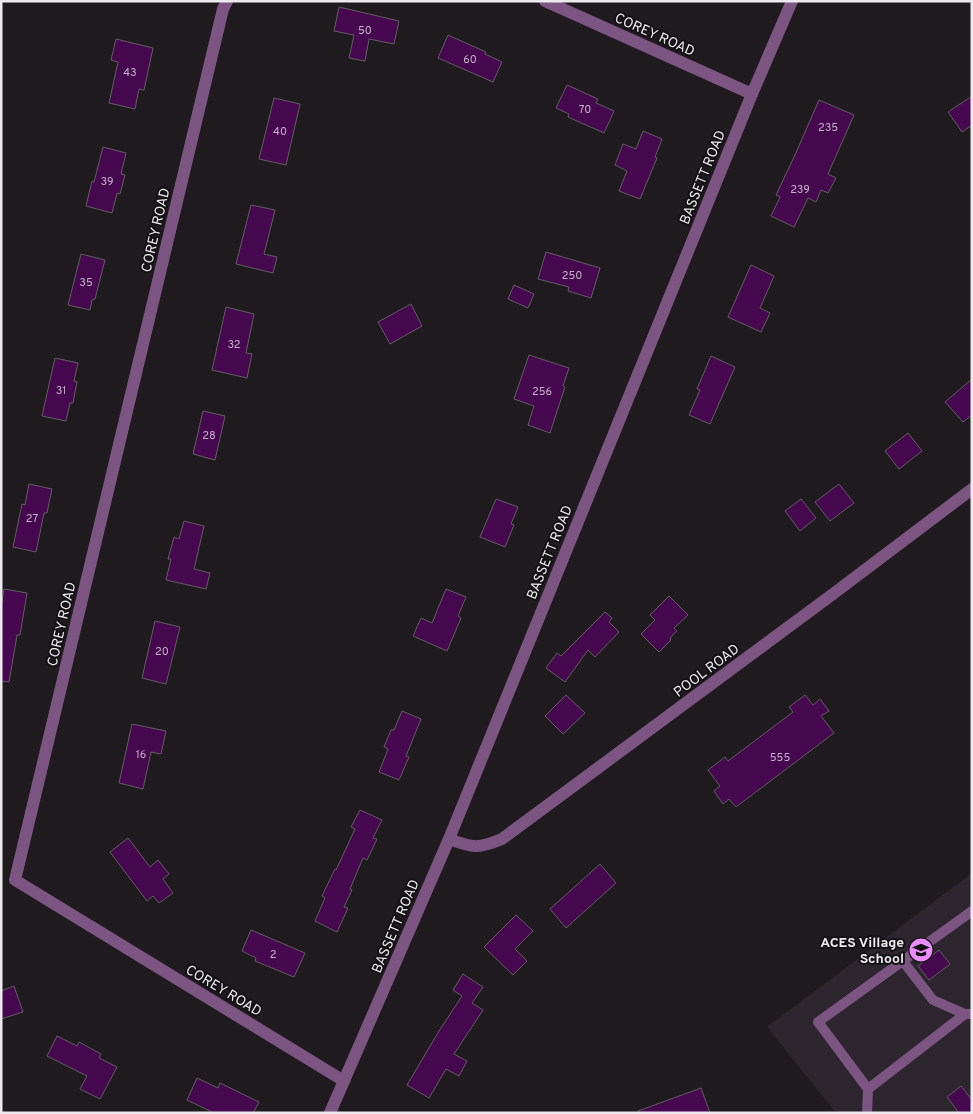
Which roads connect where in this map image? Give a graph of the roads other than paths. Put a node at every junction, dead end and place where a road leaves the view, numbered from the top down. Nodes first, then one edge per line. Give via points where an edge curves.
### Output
1 (228, 1) edge
2 (545, 1) edge
3 (792, 1) edge
4 (752, 94) junction
5 (972, 490) edge
6 (449, 839) junction
7 (972, 911) edge
8 (902, 960) junction
9 (968, 1014) edge
10 (344, 1081) junction
11 (868, 1089) junction
12 (330, 1113) edge
13 (867, 1113) edge

1 - 10 street, COREY ROAD via 223,9 15,880
2 - 4 street, COREY ROAD
3 - 4 street, BASSETT ROAD
4 - 6 street, BASSETT ROAD
5 - 6 street, POOL ROAD via 502,840 485,846 468,846
6 - 10 street, BASSETT ROAD
7 - 8 lane
8 - 9 lane via 933,1000
8 - 11 lane via 818,1022
9 - 11 lane
10 - 12 street, BASSETT ROAD
11 - 13 lane

